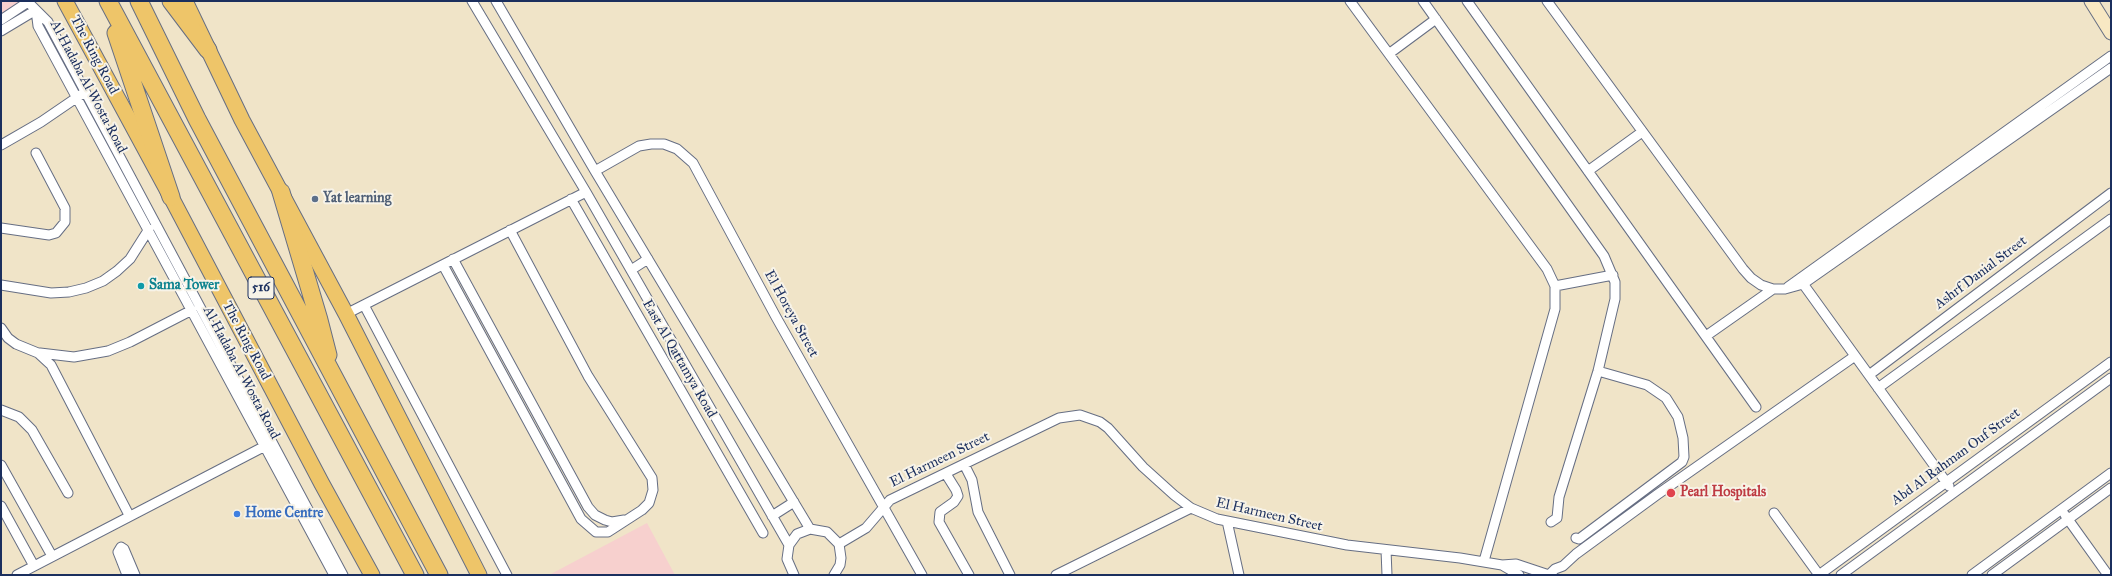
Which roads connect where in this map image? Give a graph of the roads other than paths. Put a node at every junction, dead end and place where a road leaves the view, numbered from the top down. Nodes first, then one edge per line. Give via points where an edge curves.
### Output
1 (65, 1) edge
2 (106, 1) edge
3 (139, 1) edge
4 (171, 1) edge
5 (472, 1) edge
6 (496, 1) edge
7 (1350, 1) edge
8 (1423, 1) edge
9 (1467, 1) edge
10 (1547, 1) edge
11 (2091, 1) edge
12 (28, 2) edge
13 (186, 5) edge
14 (36, 10) junction
15 (1, 20) edge
16 (1436, 20) junction
17 (1, 31) edge
18 (2111, 33) edge
19 (208, 50) junction
20 (1390, 53) junction
21 (2111, 56) edge
22 (2111, 68) edge
23 (81, 94) junction
24 (1642, 132) junction
25 (1, 145) edge
26 (36, 153) dead end
27 (595, 171) junction
28 (1588, 171) junction
29 (281, 192) junction
30 (586, 192) junction
31 (2111, 193) edge
32 (171, 197) junction
33 (571, 199) junction
34 (2111, 219) edge
35 (1, 228) edge
36 (149, 230) junction
37 (510, 230) junction
38 (453, 259) junction
39 (648, 259) junction
40 (442, 265) junction
41 (631, 270) junction
42 (176, 271) junction
43 (1613, 275) junction
44 (1801, 281) junction
45 (1, 285) edge
46 (1555, 286) junction
47 (1773, 289) junction
48 (364, 305) junction
49 (192, 310) junction
50 (346, 314) junction
51 (485, 319) junction
52 (475, 325) junction
53 (1, 328) edge
54 (1706, 336) junction
55 (38, 353) junction
56 (1855, 356) junction
57 (2111, 362) edge
58 (1598, 371) junction
59 (331, 372) junction
60 (1869, 375) junction
61 (2111, 378) edge
62 (1878, 388) junction
63 (530, 402) junction
64 (519, 407) junction
65 (1756, 407) dead end
66 (1, 410) edge
67 (268, 444) junction
68 (964, 464) junction
69 (1, 465) edge
70 (2111, 473) edge
71 (946, 474) junction
72 (1946, 482) junction
73 (1652, 484) junction
74 (2111, 488) edge
75 (1953, 492) junction
76 (68, 493) dead end
77 (1639, 494) junction
78 (1658, 494) junction
79 (582, 497) junction
80 (571, 502) junction
81 (794, 502) junction
82 (1646, 503) junction
83 (1, 506) edge
84 (884, 506) junction
85 (1191, 508) junction
86 (2061, 509) junction
87 (1774, 513) dead end
88 (129, 515) junction
89 (772, 516) junction
90 (2068, 519) junction
91 (626, 520) junction
92 (1227, 521) junction
93 (1551, 522) dead end
94 (810, 529) junction
95 (763, 533) dead end
96 (1576, 538) dead end
97 (839, 544) junction
98 (789, 545) junction
99 (1386, 550) junction
100 (52, 556) junction
101 (1484, 561) junction
102 (1502, 565) junction
103 (34, 566) junction
104 (1563, 571) edge
105 (791, 574) edge
106 (836, 574) edge
107 (17, 575) edge
108 (127, 575) edge
109 (135, 575) edge
110 (334, 575) edge
111 (343, 575) edge
112 (372, 575) edge
113 (415, 575) edge
114 (439, 575) edge
115 (479, 575) edge
116 (507, 575) edge
117 (922, 575) edge
118 (969, 575) edge
119 (1010, 575) edge
120 (1056, 575) edge
121 (1239, 575) edge
122 (1387, 575) edge
123 (1519, 575) edge
124 (1549, 575) edge
125 (1819, 575) edge
126 (1841, 575) edge
127 (1972, 575) edge
128 (1992, 575) edge
129 (2108, 575) edge

1 - 32 highway, The Ring Road / 516
2 - 32 highway, 516
2 - 113 highway, 516
3 - 59 highway, 516 via 197,119
4 - 19 highway, 516
5 - 30 street
6 - 27 street
7 - 20 street
8 - 16 street
9 - 28 street
10 - 24 street
11 - 18 main road
12 - 14 street, Al Hadaba Al Wosta Road
12 - 15 street
13 - 19 highway, 516
14 - 17 street
14 - 23 street, Al Hadaba Al Wosta Road via 48,22
16 - 20 street
16 - 43 street via 1604,256
19 - 29 highway, 516
20 - 46 street via 1547,269
21 - 44 street
22 - 44 street
23 - 25 street via 41,122
23 - 36 street, Al Hadaba Al Wosta Road
23 - 42 street, Al Hadaba Al Wosta Road
24 - 28 street
24 - 47 street via 1742,269 1756,282
26 - 35 street via 65,208 65,222 56,233 49,235
27 - 39 street
27 - 84 street, El Horeya Street via 639,146 651,144 671,146 688,158
28 - 54 street
29 - 50 highway, 516
29 - 59 highway, 516 via 320,320
30 - 33 street
30 - 41 street
31 - 60 street, Ashrf Danial Street
32 - 112 highway, The Ring Road / 516 via 308,459
33 - 37 street
33 - 95 street, East Al Qattamya Road
34 - 62 street
36 - 42 street, Al Hadaba Al Wosta Road
36 - 45 street via 130,258 117,271 103,281 86,288 51,293
37 - 38 street
37 - 91 street via 588,376 652,478 653,490 649,503
38 - 40 street
38 - 51 street
39 - 41 street
39 - 81 street
40 - 48 street
40 - 52 street
41 - 89 street
42 - 49 street, Al Hadaba Al Wosta Road
42 - 67 street, Al Hadaba Al Wosta Road
43 - 46 street
43 - 58 street via 1615,299
44 - 47 street via 1785,289
44 - 56 street
46 - 101 street via 1555,309
47 - 54 street
48 - 50 street
48 - 116 street
49 - 55 street via 108,351 74,357
49 - 67 street, Al Hadaba Al Wosta Road
50 - 115 highway, 516
51 - 52 street
51 - 63 street
52 - 64 street
53 - 55 street via 16,344
54 - 65 street
55 - 88 street via 51,365
56 - 60 street
56 - 78 street
57 - 72 street, Abd Al Rahman Ouf Street
58 - 73 street via 1652,388 1666,398 1678,416 1684,458
58 - 93 street via 1559,496 1557,518
59 - 114 highway, 516
60 - 62 street
61 - 75 street, Abd Al Rahman Ouf Street
62 - 72 street
63 - 64 street
63 - 79 street
64 - 80 street
66 - 76 street via 18,417 32,430
67 - 88 street
67 - 110 street, Al Hadaba Al Wosta Road
67 - 111 street, Al Hadaba Al Wosta Road
68 - 71 street, El Harmeen Street
68 - 85 street, El Harmeen Street via 1059,418 1080,415 1100,422 1108,428 1143,467
68 - 119 street via 972,480 978,512
69 - 100 street
70 - 86 street
71 - 84 street, El Harmeen Street via 890,500
71 - 118 street via 958,496 940,512 938,522
72 - 75 street
72 - 125 street, Abd Al Rahman Ouf Street
73 - 77 street
73 - 78 street
74 - 90 street
75 - 126 street, Abd Al Rahman Ouf Street
77 - 82 street
77 - 96 street via 1579,539
78 - 82 street
79 - 80 street
79 - 91 street via 591,511 601,518 612,522
80 - 91 street via 584,523 596,532 608,532
81 - 89 street
81 - 94 street
82 - 104 street via 1572,556
83 - 103 street
84 - 97 street, El Harmeen Street via 866,528
84 - 117 street, El Horeya Street
85 - 92 street, El Harmeen Street
85 - 120 street
86 - 90 street
86 - 127 street
87 - 125 street
88 - 100 street
89 - 98 street
90 - 128 street
90 - 129 street
92 - 99 street, El Harmeen Street via 1347,546
92 - 121 street
94 - 97 street via 827,532
94 - 98 street via 797,534
97 - 106 street via 842,558
98 - 105 street via 787,559
99 - 101 street, El Harmeen Street
99 - 122 street
100 - 103 street
101 - 102 street, El Harmeen Street
102 - 123 street, El Harmeen Street
102 - 124 street, El Harmeen Street via 1516,564
103 - 107 street
104 - 124 street via 1555,569
108 - 109 street via 118,552 121,547

